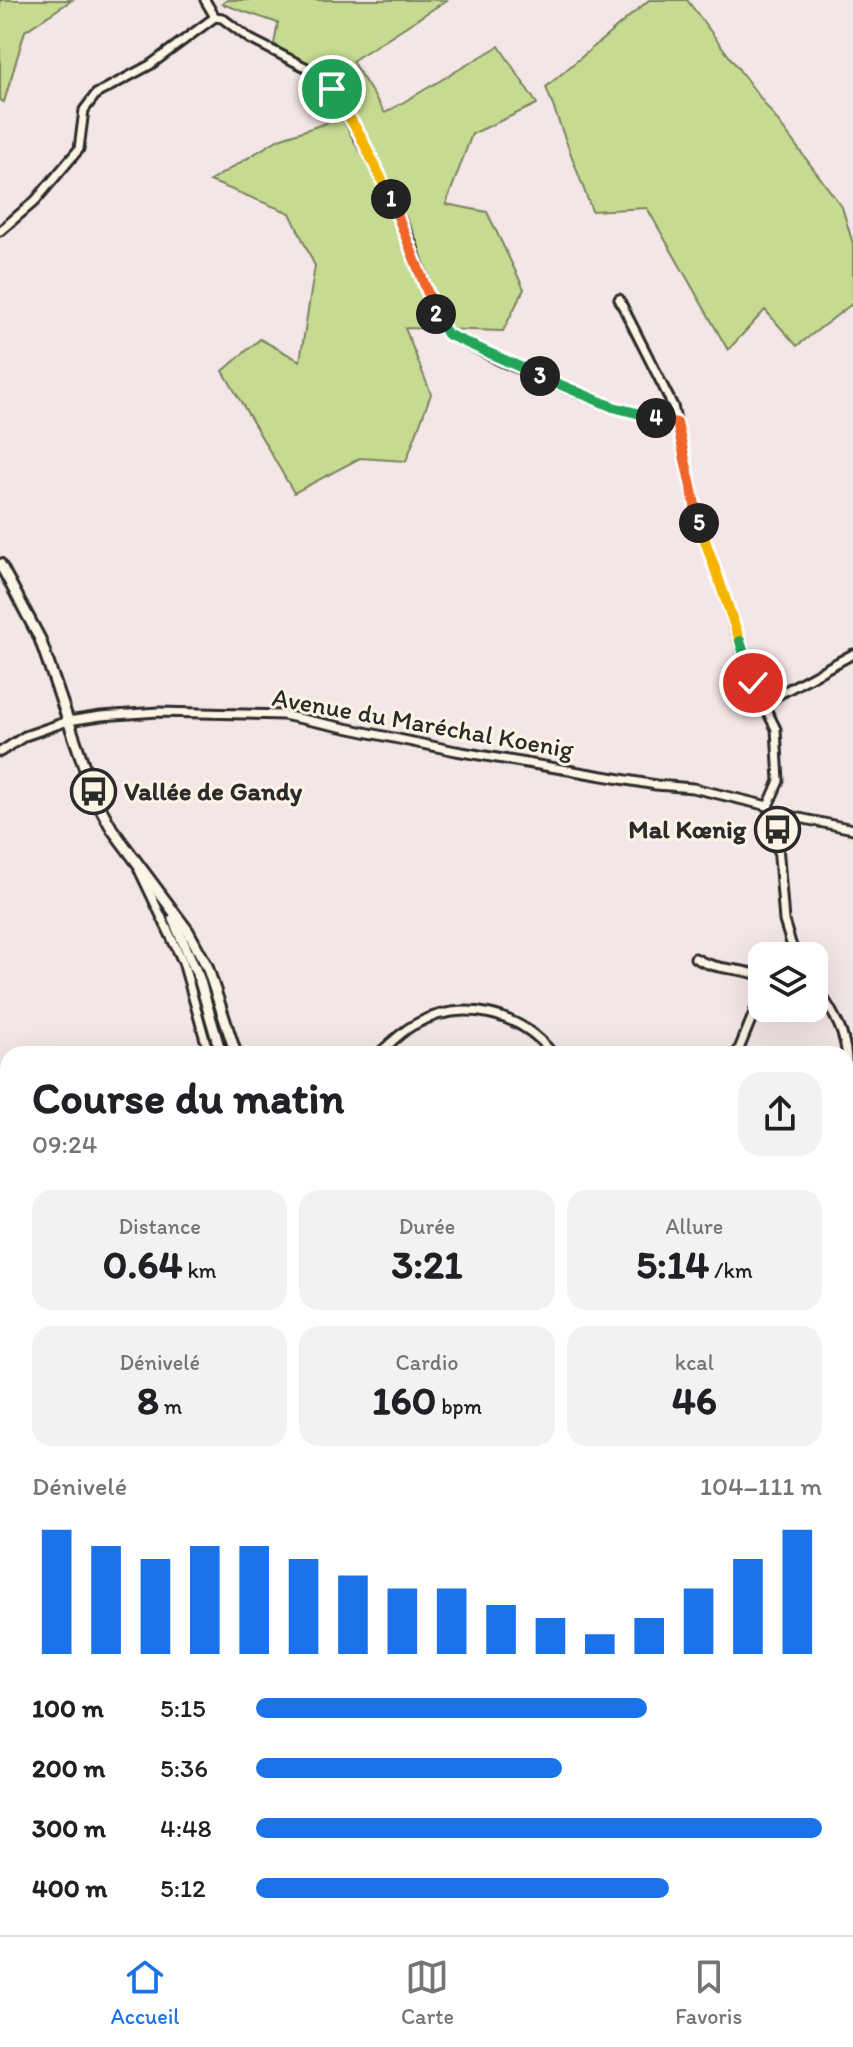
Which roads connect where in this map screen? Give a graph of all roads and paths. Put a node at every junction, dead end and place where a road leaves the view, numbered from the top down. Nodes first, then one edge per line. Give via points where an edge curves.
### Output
1 (205, 0) edge
2 (215, 17) junction
3 (0, 231) edge
4 (619, 299) dead end
5 (677, 423) junction
6 (0, 564) edge
7 (853, 654) edge
8 (765, 707) junction
9 (68, 721) junction
10 (0, 752) edge
11 (772, 810) junction
12 (853, 829) edge
13 (136, 861) junction
14 (165, 901) junction
15 (791, 942) edge
16 (695, 958) dead end
17 (748, 971) edge
18 (828, 1006) edge
19 (750, 1022) edge
20 (207, 1046) edge
21 (219, 1046) edge
22 (233, 1046) edge
23 (388, 1046) edge
24 (544, 1046) edge
25 (740, 1046) edge
26 (846, 1046) edge

1 - 2 street
2 - 3 street via 150,65 96,94 84,110 79,149 35,201
2 - 5 street via 313,71 332,89 384,183 447,334 613,407
4 - 5 street
5 - 8 street via 698,519
6 - 9 street via 40,639
7 - 8 street
8 - 11 street via 776,729 779,769
9 - 10 street, Avenue du Maréchal Koenig via 25,736
9 - 11 street, Avenue du Maréchal Koenig via 158,712 283,715 456,751 693,788
9 - 13 street via 95,798
11 - 12 street, Avenue du Maréchal Koenig
11 - 15 street
13 - 14 street
13 - 20 street via 183,962
14 - 21 street via 199,978
14 - 22 street via 207,966
16 - 17 street via 707,965
18 - 26 street
19 - 25 street
23 - 24 street via 412,1026 443,1013 473,1011 496,1013 523,1026

